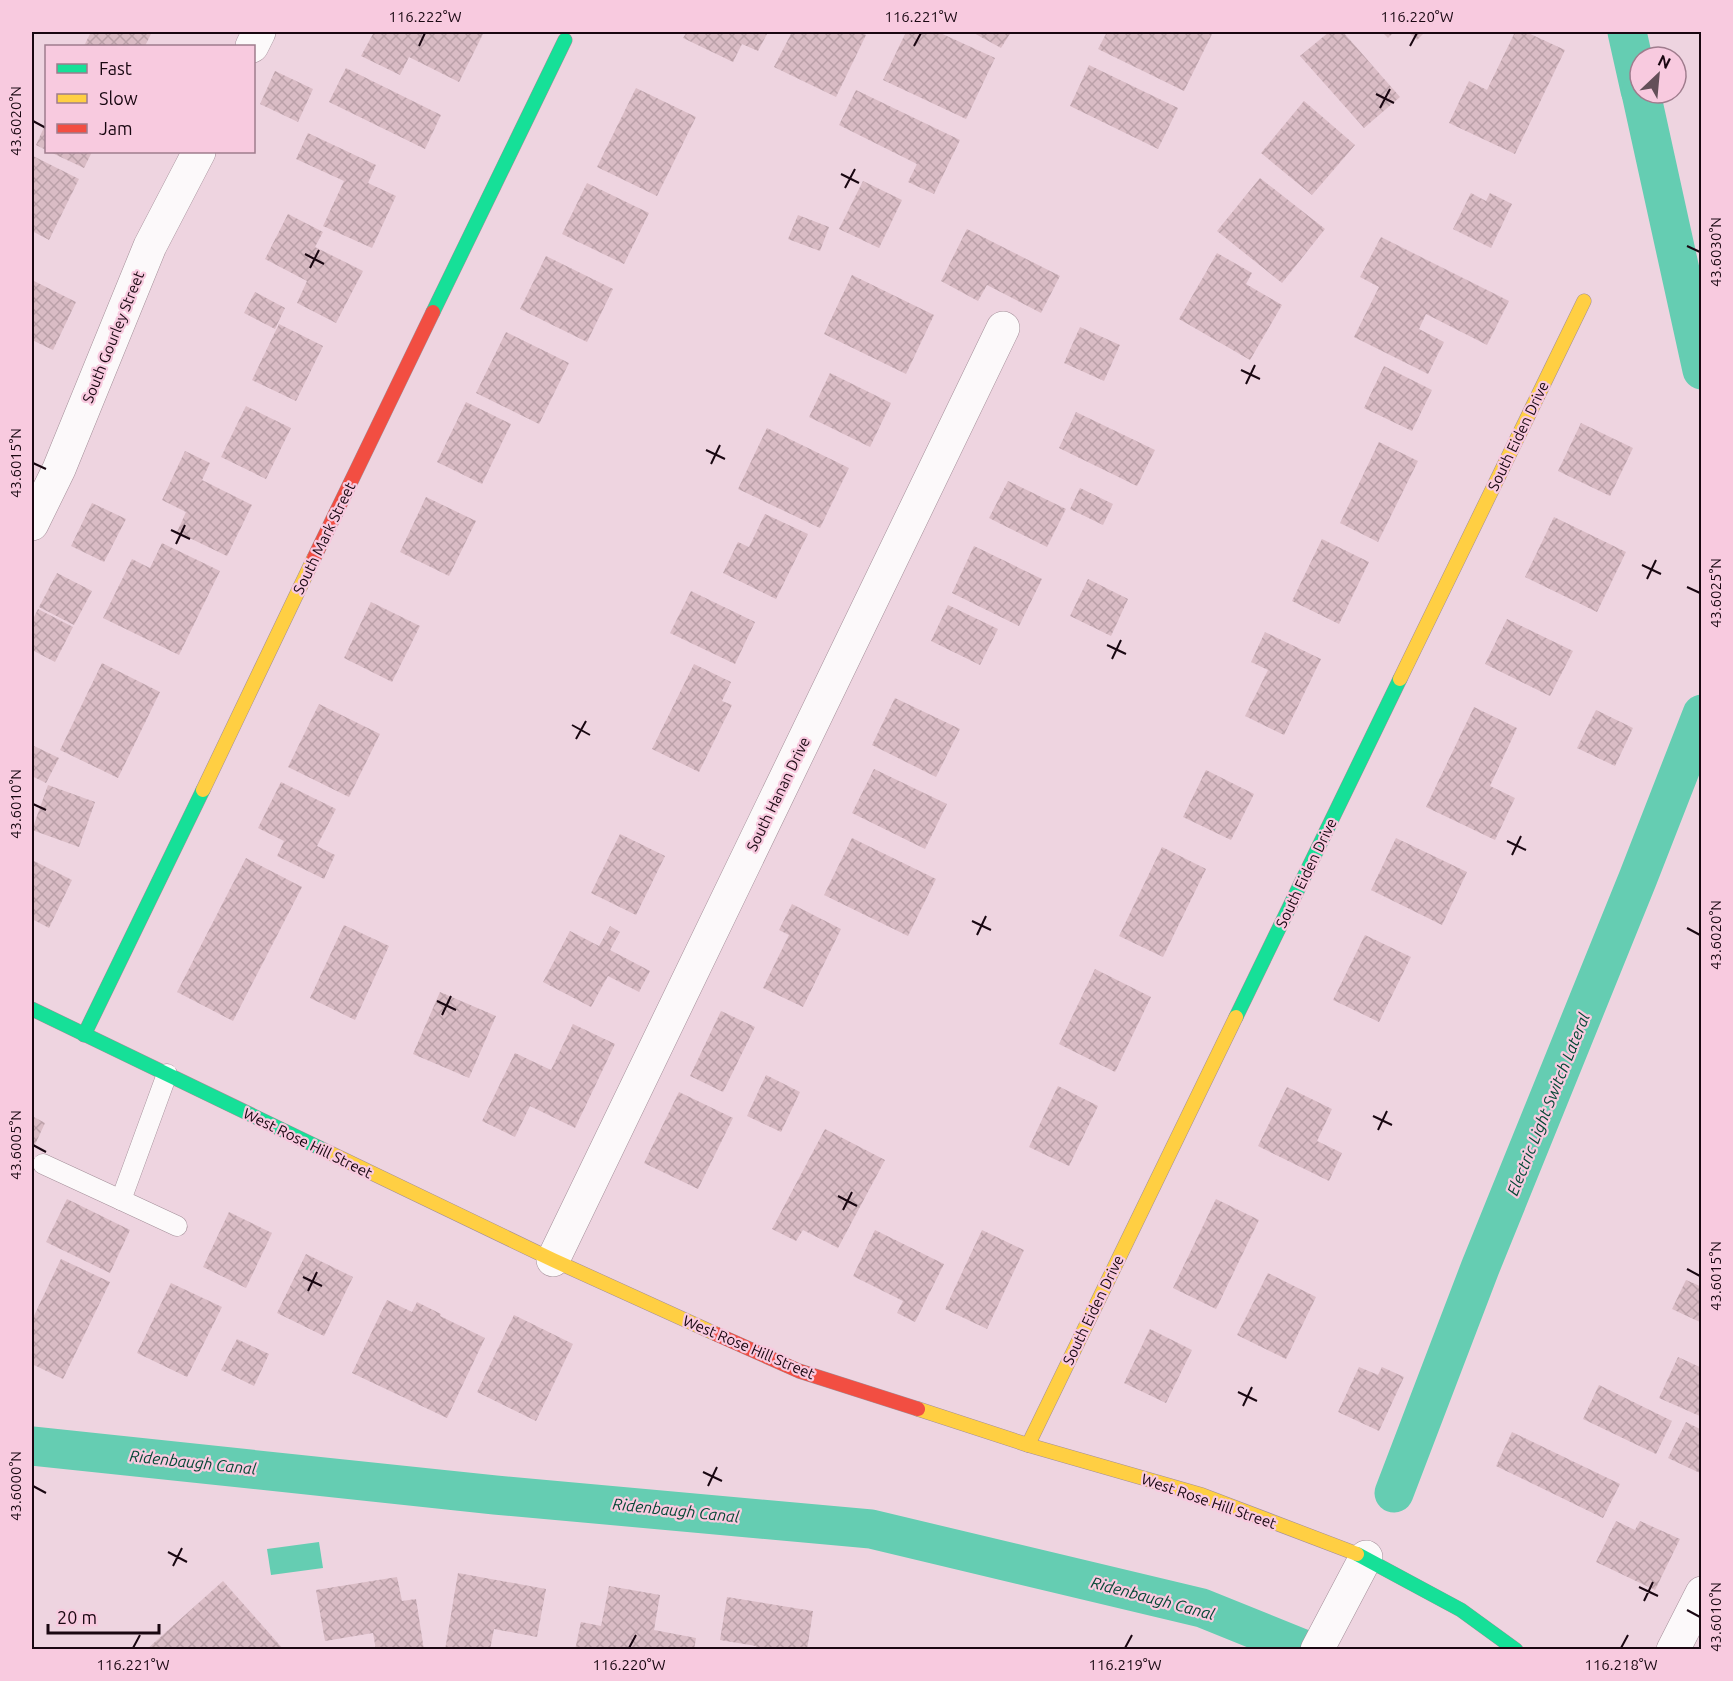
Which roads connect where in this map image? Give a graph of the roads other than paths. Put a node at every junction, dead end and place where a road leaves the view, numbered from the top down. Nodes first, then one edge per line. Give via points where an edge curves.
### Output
1 (565, 40) dead end
2 (198, 153) edge
3 (1584, 301) dead end
4 (1003, 328) dead end
5 (32, 524) edge
6 (32, 1010) edge
7 (84, 1035) junction
8 (166, 1074) junction
9 (43, 1164) dead end
10 (121, 1200) junction
11 (177, 1226) dead end
12 (553, 1260) junction
13 (1028, 1445) junction
14 (1366, 1557) junction
15 (1701, 1593) edge
16 (1317, 1650) edge
17 (1516, 1650) edge
18 (1673, 1650) edge

1 - 7 street, South Mark Street
2 - 5 street, South Gourley Street via 150,246
3 - 13 street, South Eiden Drive
4 - 12 street, South Hanan Drive
6 - 7 street, West Rose Hill Street
7 - 8 street, West Rose Hill Street
8 - 10 lane
8 - 12 street, West Rose Hill Street
9 - 10 lane
10 - 11 lane
12 - 13 street, West Rose Hill Street via 799,1371
13 - 14 street, West Rose Hill Street via 1202,1495
14 - 16 street
14 - 17 street, West Rose Hill Street via 1461,1610
15 - 18 street

